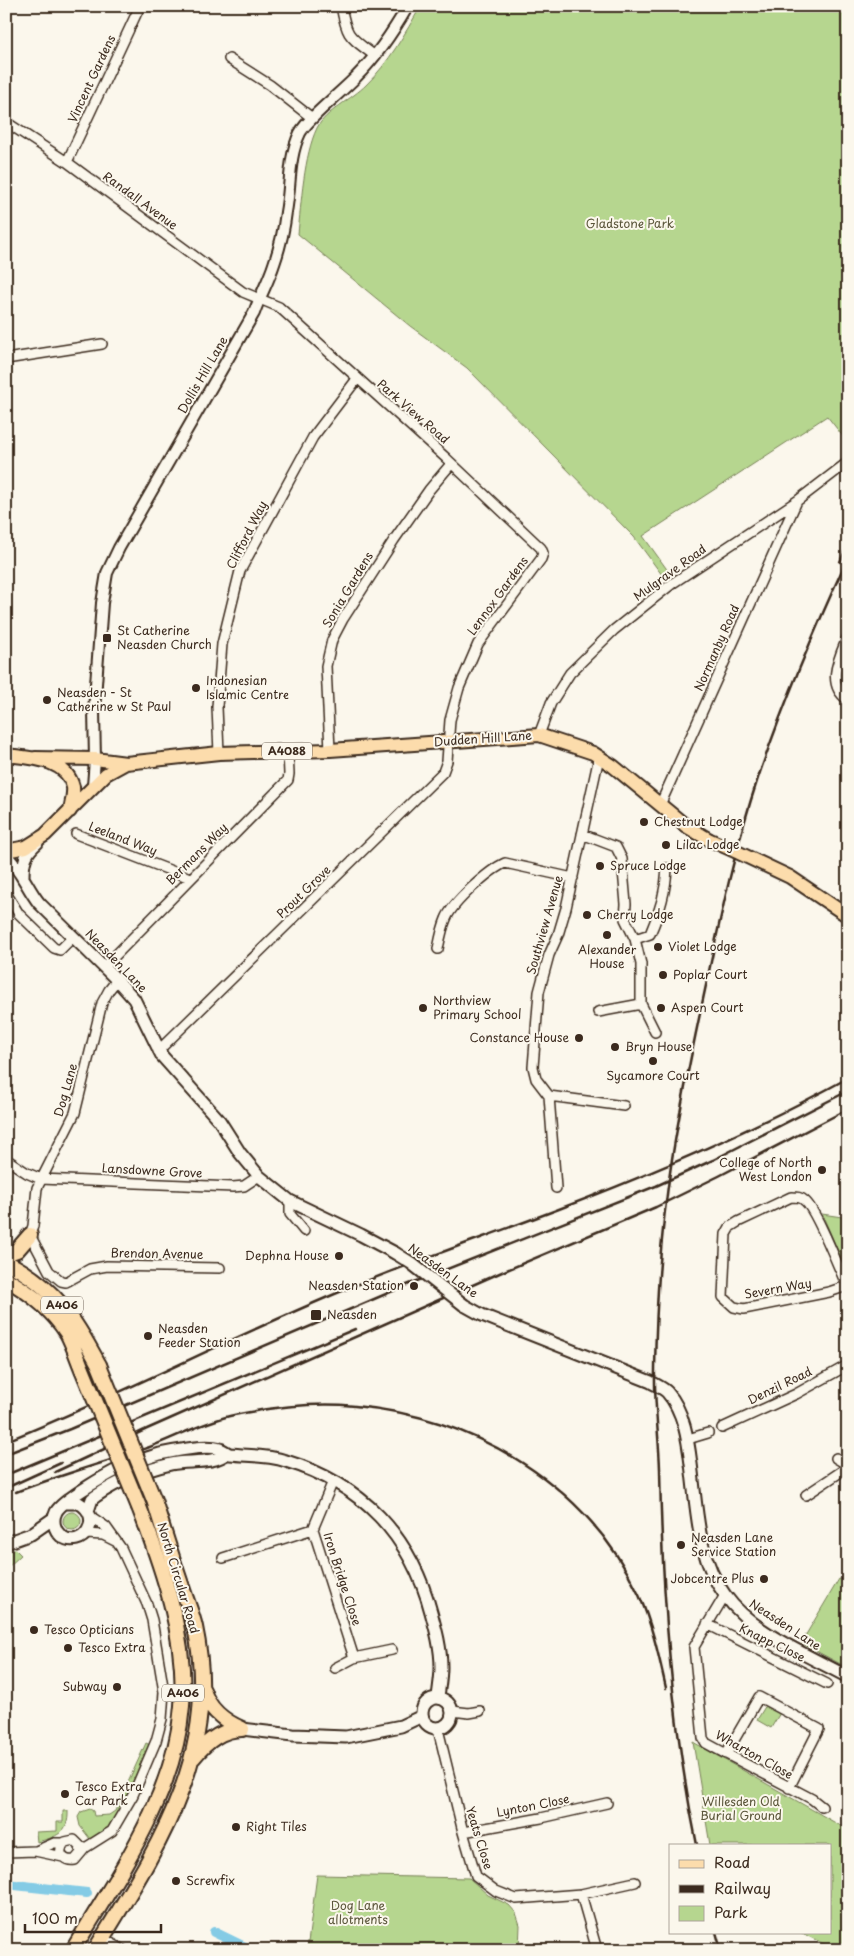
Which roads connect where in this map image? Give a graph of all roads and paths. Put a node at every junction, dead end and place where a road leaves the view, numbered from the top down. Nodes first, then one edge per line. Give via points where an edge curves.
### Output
1 (140, 6) edge
2 (341, 6) edge
3 (408, 6) edge
4 (375, 56) junction
5 (229, 59) dead end
6 (312, 118) junction
7 (6, 122) edge
8 (67, 162) junction
9 (260, 298) junction
10 (102, 344) dead end
11 (6, 360) edge
12 (357, 379) junction
13 (848, 462) edge
14 (451, 464) junction
15 (797, 501) junction
16 (543, 553) joint
17 (848, 636) edge
18 (848, 700) edge
19 (540, 735) junction
20 (448, 740) junction
21 (330, 750) junction
22 (288, 751) junction
23 (219, 753) junction
24 (6, 755) edge
25 (599, 757) junction
26 (34, 758) junction
27 (95, 760) junction
28 (126, 763) junction
29 (93, 786) junction
30 (660, 805) junction
31 (70, 811) junction
32 (76, 834) dead end
33 (582, 834) junction
34 (45, 835) junction
35 (6, 851) edge
36 (6, 856) edge
37 (667, 868) dead end
38 (23, 877) junction
39 (190, 878) junction
40 (573, 878) junction
41 (6, 894) edge
42 (848, 916) edge
43 (73, 936) junction
44 (635, 939) junction
45 (438, 949) dead end
46 (104, 967) junction
47 (117, 980) junction
48 (641, 1004) junction
49 (598, 1012) dead end
50 (656, 1032) dead end
51 (158, 1051) junction
52 (549, 1096) junction
53 (624, 1106) dead end
54 (6, 1159) edge
55 (259, 1176) junction
56 (41, 1179) junction
57 (556, 1188) dead end
58 (290, 1201) junction
59 (304, 1231) dead end
60 (30, 1235) junction
61 (6, 1254) edge
62 (6, 1262) edge
63 (220, 1268) dead end
64 (6, 1279) edge
65 (848, 1286) edge
66 (848, 1365) edge
67 (722, 1428) dead end
68 (708, 1432) dead end
69 (688, 1439) junction
70 (227, 1454) junction
71 (836, 1458) dead end
72 (848, 1466) edge
73 (333, 1481) junction
74 (806, 1495) dead end
75 (65, 1503) junction
76 (89, 1514) junction
77 (54, 1518) junction
78 (313, 1529) junction
79 (31, 1534) junction
80 (86, 1534) junction
81 (60, 1535) junction
82 (6, 1543) edge
83 (117, 1543) junction
84 (223, 1558) dead end
85 (724, 1595) junction
86 (707, 1624) junction
87 (392, 1650) dead end
88 (354, 1658) junction
89 (334, 1668) dead end
90 (848, 1677) edge
91 (827, 1684) dead end
92 (202, 1686) junction
93 (438, 1697) junction
94 (452, 1711) junction
95 (480, 1711) dead end
96 (422, 1716) junction
97 (242, 1728) junction
98 (438, 1728) junction
99 (726, 1754) junction
100 (192, 1759) junction
101 (790, 1788) junction
102 (607, 1803) dead end
103 (822, 1807) dead end
104 (463, 1832) junction
105 (64, 1843) junction
106 (35, 1851) junction
107 (6, 1852) edge
108 (81, 1852) junction
109 (62, 1857) junction
110 (635, 1882) dead end
111 (580, 1894) junction
112 (99, 1944) edge
113 (73, 1950) edge
114 (123, 1950) edge
115 (597, 1950) edge

1 - 8 street, Vincent Gardens
2 - 4 street via 349,36
3 - 4 street, Dollis Hill Lane
4 - 6 street, Dollis Hill Lane
5 - 6 street via 270,85
6 - 9 street, Dollis Hill Lane via 300,133 290,169 286,211 275,262
7 - 8 street, Randall Avenue
8 - 9 street, Randall Avenue via 243,292
9 - 12 street, Park View Road via 279,307
9 - 27 street, Dollis Hill Lane via 107,573 94,711
10 - 11 street
12 - 14 street, Park View Road
12 - 23 street, Clifford Way via 313,437 240,571 222,644 217,707
13 - 15 street, Mulgrave Road
14 - 16 street, Park View Road
14 - 21 street, Sonia Gardens via 394,540 332,640 326,666
15 - 19 street, Mulgrave Road via 674,583 593,649 560,688
15 - 30 street, Normanby Road
16 - 20 street, Lennox Gardens via 478,644 459,688
17 - 18 street via 834,680 837,689
19 - 20 main road, Dudden Hill Lane / A4088
19 - 25 main road, Dudden Hill Lane / A4088
20 - 21 main road, Dudden Hill Lane / A4088
20 - 51 street, Prout Grove via 443,772
21 - 22 main road, Dudden Hill Lane / A4088
22 - 23 main road, Dudden Hill Lane / A4088
22 - 39 street, Bermans Way via 288,780
23 - 28 main road, Dudden Hill Lane / A4088
24 - 26 main road, A4088
25 - 30 main road, Dudden Hill Lane / A4088
25 - 33 street, Southview Avenue
26 - 27 main road, Dudden Hill Lane / A4088
26 - 31 main road, A4088 via 53,763 68,774 74,788
27 - 28 main road, Dudden Hill Lane / A4088
27 - 29 street, Dollis Hill Lane
28 - 29 main road, Dudden Hill Lane / A4088
29 - 31 main road, Dudden Hill Lane / A4088
30 - 42 main road, Dudden Hill Lane / A4088, bridge via 708,839 790,877
31 - 34 main road, A4088
32 - 39 street, Leeland Way
33 - 40 street, Southview Avenue
33 - 44 street via 616,847 622,859 625,919
34 - 35 main road, A4088 via 26,847
34 - 38 main road via 28,851 23,863
36 - 38 main road, Neasden Lane
37 - 44 street via 658,913 650,934
38 - 43 main road, Neasden Lane via 39,903
39 - 46 street, Bermans Way
40 - 45 street via 505,863 494,867 453,906 446,918
40 - 52 street, Southview Avenue via 539,992 533,1067 536,1079
41 - 43 street via 19,914 54,948 60,950
43 - 46 main road, Neasden Lane
44 - 48 street via 641,964
46 - 47 main road, Neasden Lane
47 - 51 main road, Neasden Lane via 139,1006
47 - 56 street, Dog Lane via 102,1002 75,1113
48 - 49 street
48 - 50 street
51 - 55 main road, Neasden Lane via 219,1120
52 - 53 street
52 - 57 street, Southview Avenue
54 - 56 street
55 - 56 street, Lansdowne Grove via 244,1186 233,1187
55 - 58 main road, Neasden Lane
56 - 60 street, Dog Lane via 35,1196
58 - 59 street via 290,1214
58 - 69 main road, Neasden Lane, bridge via 395,1254 464,1306 651,1382 666,1392
60 - 61 highway via 17,1250
60 - 63 street, Brendon Avenue via 49,1271 66,1282 90,1269 107,1266
62 - 92 highway, North Circular Road / A406, bridge via 34,1279 62,1304 99,1364 154,1500 195,1626
64 - 113 highway, North Circular Road / A406, bridge via 29,1294 67,1334 138,1507 163,1578 177,1634 183,1684 180,1723 171,1762 150,1817
65 - 65 street, Severn Way via 807,1202 800,1198 791,1197 730,1227 726,1234 723,1297 734,1307 744,1309
66 - 67 street, Denzil Road via 796,1394
68 - 69 street
69 - 85 main road, Neasden Lane via 706,1558
70 - 73 main road via 276,1458
70 - 75 main road via 221,1449 206,1448 158,1455 94,1481
70 - 76 main road via 221,1458 172,1464 129,1478 92,1499
71 - 72 street
72 - 74 street
73 - 78 street, Iron Bridge Close
73 - 93 main road via 355,1494 384,1520 412,1561 424,1588 438,1638 441,1668
75 - 76 main road via 79,1503
75 - 77 main road
76 - 80 main road via 90,1526
76 - 83 street via 106,1528
77 - 79 main road
77 - 81 main road via 54,1527
78 - 84 street
78 - 88 street, Iron Bridge Close
79 - 81 main road
79 - 82 main road
80 - 81 main road via 75,1539
80 - 83 street via 103,1535
83 - 108 street via 150,1612 164,1692 162,1719 133,1795 112,1831
85 - 86 street, Wharton Close
85 - 90 main road, Neasden Lane via 750,1621 808,1658
86 - 91 street, Knapp Close
86 - 99 street, Wharton Close via 694,1647 703,1738
87 - 88 street
88 - 89 street
92 - 97 highway via 216,1712
92 - 100 highway, North Circular Road / A406 via 199,1728
93 - 94 main road via 446,1701
93 - 96 main road via 424,1704
94 - 95 street
94 - 98 main road via 448,1723
96 - 97 main road via 401,1726 346,1737 293,1736
96 - 98 main road via 430,1727
97 - 100 highway via 214,1738
98 - 104 street, Yeats Close
99 - 101 street, Wharton Close
99 - 101 street via 759,1697 820,1729
100 - 112 highway, North Circular Road / A406 via 177,1802 154,1850
101 - 103 street, Wharton Close
102 - 104 street, Lynton Close
104 - 111 street, Yeats Close via 476,1876 496,1891 516,1900
105 - 106 street via 54,1843
105 - 108 street via 76,1842
105 - 109 street via 60,1851
106 - 107 street
106 - 109 street
108 - 109 street via 72,1861
110 - 111 street, Yeats Close
111 - 115 street
112 - 114 street

